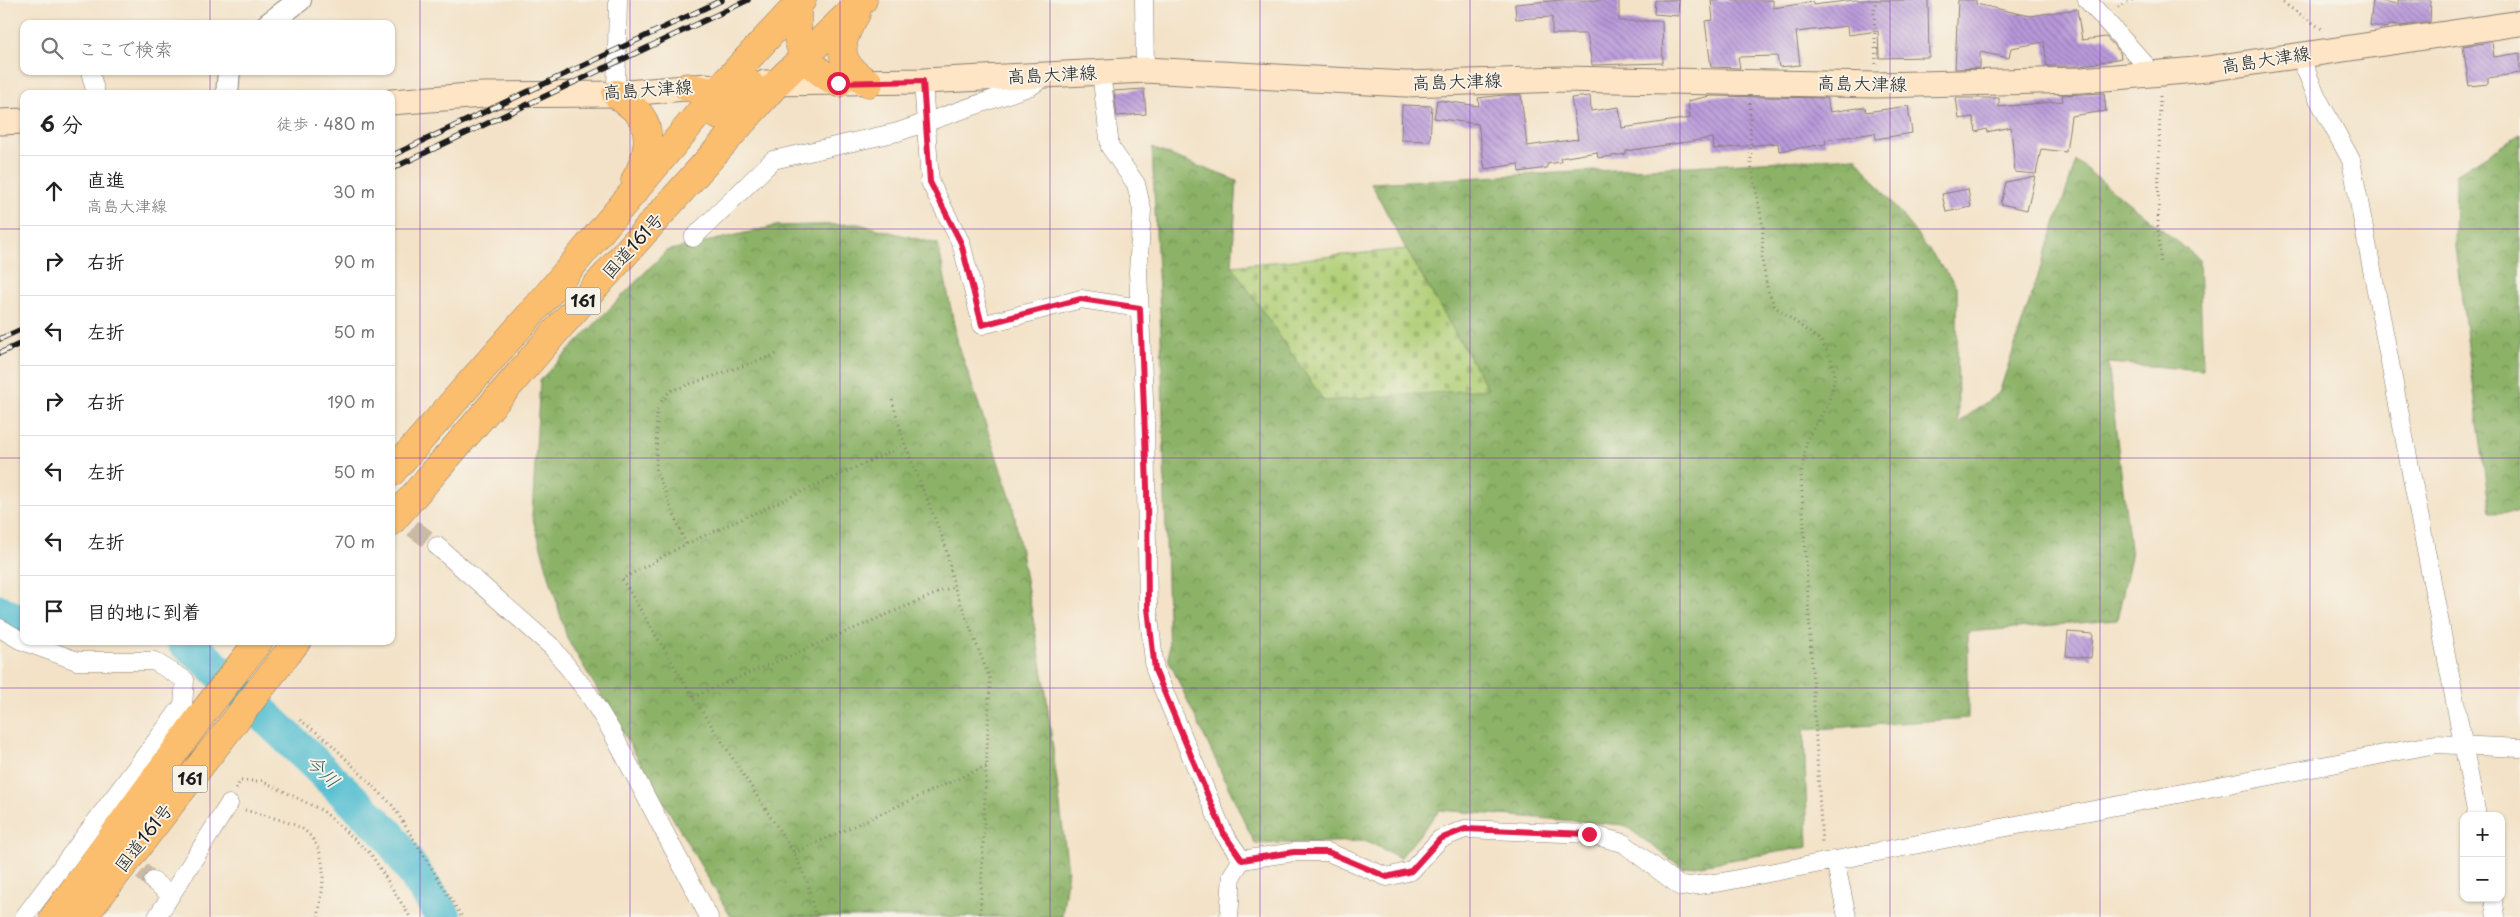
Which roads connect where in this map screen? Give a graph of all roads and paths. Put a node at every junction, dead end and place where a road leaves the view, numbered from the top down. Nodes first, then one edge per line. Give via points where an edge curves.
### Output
1 (300, 0) edge
2 (618, 0) edge
3 (863, 0) edge
4 (1144, 0) edge
5 (1876, 0) edge
6 (2087, 0) edge
7 (2279, 0) edge
8 (800, 2) edge
9 (273, 20) edge
10 (2520, 23) edge
11 (2342, 48) junction
12 (2299, 54) junction
13 (805, 59) junction
14 (1145, 70) junction
15 (1101, 72) junction
16 (2154, 74) junction
17 (91, 75) edge
18 (229, 75) edge
19 (1046, 76) junction
20 (923, 81) junction
21 (778, 82) junction
22 (1750, 82) junction
23 (838, 83) junction
24 (870, 83) junction
25 (1877, 85) junction
26 (687, 87) joint
27 (95, 90) edge
28 (227, 90) edge
29 (616, 94) junction
30 (732, 98) junction
31 (395, 102) edge
32 (20, 121) edge
33 (0, 122) edge
34 (926, 122) junction
35 (598, 232) junction
36 (694, 238) dead end
37 (2161, 266) dead end
38 (544, 299) junction
39 (1140, 308) junction
40 (777, 354) dead end
41 (892, 400) dead end
42 (905, 445) junction
43 (395, 468) edge
44 (395, 517) edge
45 (686, 544) junction
46 (437, 546) tunnel mouth
47 (954, 586) junction
48 (0, 628) edge
49 (20, 640) edge
50 (34, 645) edge
51 (255, 645) edge
52 (294, 645) edge
53 (693, 697) junction
54 (300, 720) dead end
55 (2464, 747) junction
56 (2520, 748) edge
57 (986, 766) junction
58 (229, 804) junction
59 (2476, 812) edge
60 (794, 853) junction
61 (1242, 860) junction
62 (1829, 861) junction
63 (153, 881) tunnel mouth
64 (170, 894) junction
65 (2494, 902) edge
66 (24, 917) edge
67 (54, 917) edge
68 (83, 917) edge
69 (157, 917) edge
70 (318, 917) edge
71 (410, 917) edge
72 (462, 917) edge
73 (709, 917) edge
74 (815, 917) edge
75 (980, 917) edge
76 (1230, 917) edge
77 (1847, 917) edge
78 (2496, 917) edge

1 - 9 street
2 - 29 street
3 - 13 highway, 国道161号 / 161
3 - 24 highway via 845,33 843,48 848,67
4 - 14 street
5 - 25 path
6 - 16 street
7 - 11 path via 2333,37
8 - 13 highway via 796,25 798,46
8 - 30 highway, 国道161号 / 161
10 - 11 main road, 高島大津線
11 - 12 main road, 高島大津線
12 - 16 main road, 高島大津線
12 - 55 street via 2317,97 2351,160
13 - 21 highway, 国道161号 / 161
13 - 23 highway
14 - 15 main road, 高島大津線
14 - 22 main road, 高島大津線 via 1406,84 1562,78
15 - 19 main road, 高島大津線
15 - 39 street via 1110,148 1136,184 1142,210 1138,272
16 - 25 main road, 高島大津線 via 2082,80
16 - 37 path via 2160,89 2158,227
17 - 27 street
18 - 28 street
19 - 20 main road, 高島大津線
19 - 34 street via 1030,86
20 - 24 main road, 高島大津線
20 - 34 street
21 - 23 main road, 高島大津線
21 - 30 highway, 国道161号 / 161
21 - 30 main road, 高島大津線
22 - 25 main road, 高島大津線
22 - 62 path via 1751,165 1763,227 1762,260 1768,291 1775,307 1821,341 1831,358 1835,378 1828,405 1807,439 1801,475
23 - 24 main road, 高島大津線
26 - 29 main road, 高島大津線
26 - 30 highway
29 - 31 main road, 高島大津線 via 483,95
29 - 35 highway via 641,116 647,151 636,178
30 - 35 highway, 国道161号 / 161
30 - 38 highway via 583,266
30 - 44 highway, 国道161号 / 161 via 556,332
32 - 33 main road
34 - 36 street via 898,132 773,160
34 - 39 street via 930,182 961,243 982,325 1081,299
35 - 38 highway, 国道161号 / 161
38 - 43 highway, 国道161号 / 161
39 - 61 street via 1148,608 1155,670 1224,834
40 - 45 path via 670,391 657,406 656,470
41 - 42 path
42 - 45 path
42 - 47 path via 945,544
45 - 53 path via 622,579
46 - 73 street via 552,647 588,693 612,732
47 - 53 path
47 - 57 path via 990,679
48 - 49 street
50 - 66 street via 77,661 154,661 184,680 183,705 97,833
51 - 67 highway, 国道161号 / 161
52 - 68 highway, 国道161号 / 161
53 - 60 path
54 - 72 path via 328,741 393,806
55 - 56 street
55 - 59 street
55 - 62 street via 2436,744
57 - 60 path
57 - 75 path
58 - 64 street
58 - 70 path via 303,829 319,847 324,878
58 - 71 path via 240,781 263,781 323,811 372,854
60 - 74 path via 808,883
61 - 62 street via 1294,852 1328,852 1387,877 1411,871 1440,839 1465,829 1589,834 1623,843 1681,887
61 - 76 street via 1232,875
62 - 77 street
63 - 64 street
64 - 69 street
65 - 78 street

